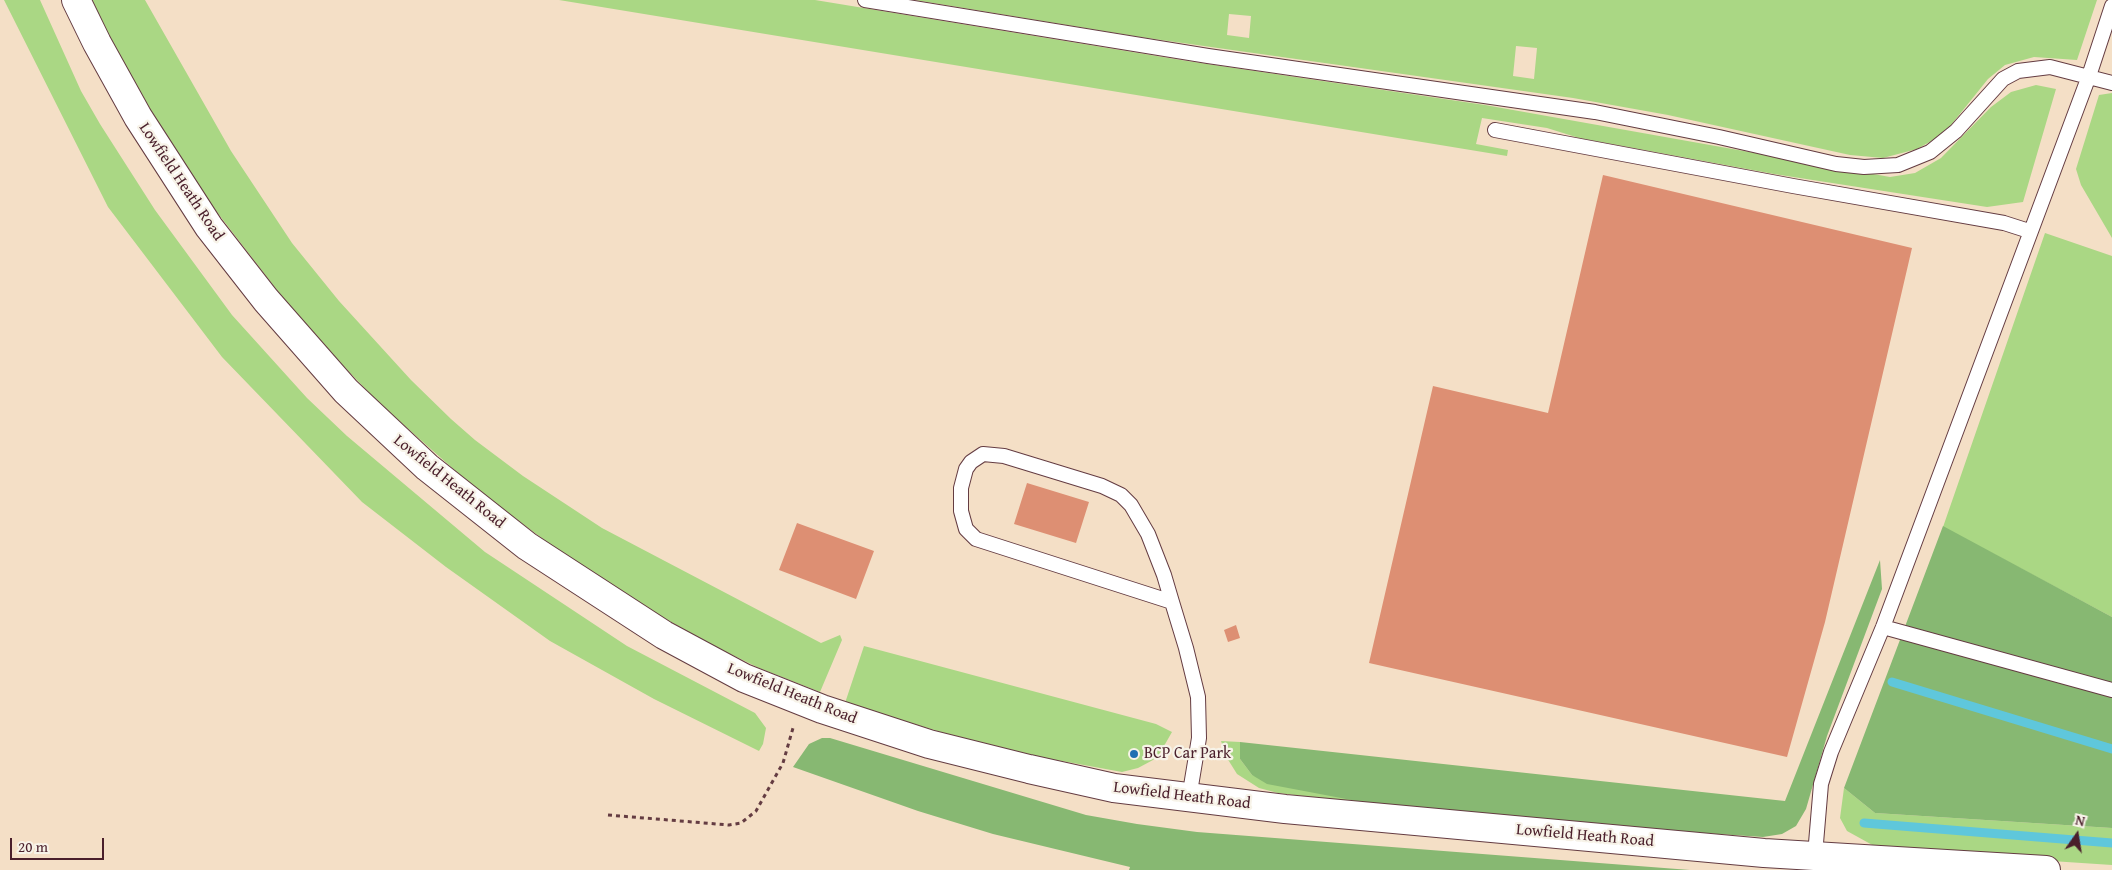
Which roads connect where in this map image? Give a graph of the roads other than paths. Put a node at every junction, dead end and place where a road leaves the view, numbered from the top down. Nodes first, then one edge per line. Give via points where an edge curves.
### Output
1 (76, 0) edge
2 (864, 0) edge
3 (2112, 6) edge
4 (2089, 76) junction
5 (2112, 83) edge
6 (1495, 130) dead end
7 (2029, 231) junction
8 (1172, 602) junction
9 (1883, 627) junction
10 (2112, 690) edge
11 (1189, 798) junction
12 (1815, 856) junction
13 (1765, 861) edge
14 (2046, 870) edge

1 - 11 street, Lowfield Heath Road via 138,117 209,227 260,294 388,433 452,489 528,546 664,635 744,678 801,701 929,744 1020,767 1114,788
2 - 4 lane via 1208,56 1595,112 1836,164 1864,167 1898,165 1930,152 1956,131 2003,79 2018,71 2050,67
3 - 4 lane
4 - 5 lane
4 - 7 lane
6 - 7 lane via 2004,223
7 - 9 lane
8 - 8 lane via 1148,534 1131,505 1121,495 1092,482 1004,456 984,454 971,462 961,488 961,511 966,529 976,539
8 - 11 lane via 1193,673 1199,713 1199,738
9 - 10 lane
9 - 12 lane via 1825,770
11 - 13 street, Lowfield Heath Road
12 - 13 street, Lowfield Heath Road
12 - 14 street, Lowfield Heath Road

